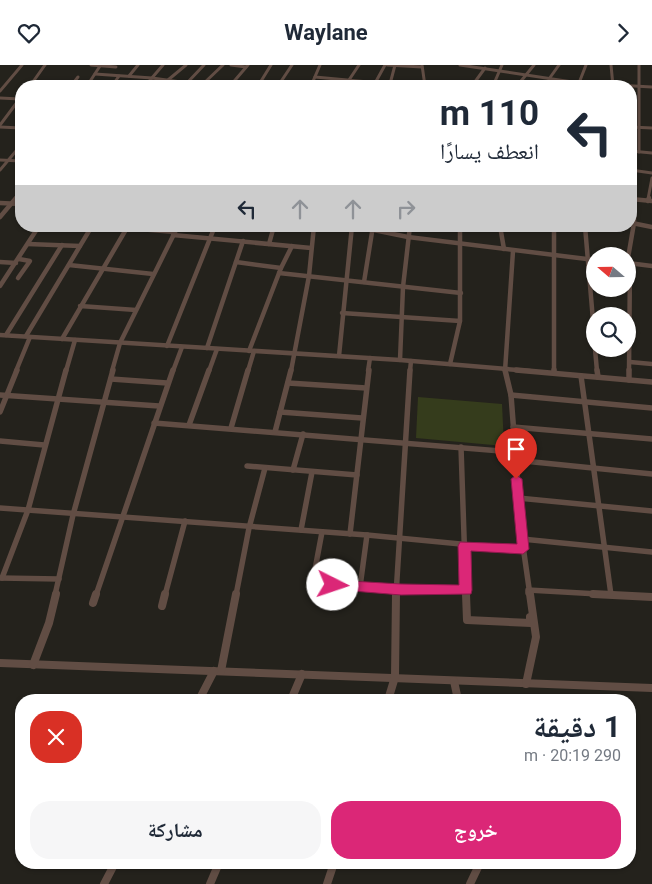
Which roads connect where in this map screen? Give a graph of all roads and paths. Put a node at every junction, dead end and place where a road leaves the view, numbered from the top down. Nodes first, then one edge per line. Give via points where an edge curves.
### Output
1 (22, 65) edge
2 (45, 65) edge
3 (91, 65) edge
4 (138, 65) edge
5 (163, 65) edge
6 (186, 65) edge
7 (204, 65) edge
8 (223, 65) edge
9 (231, 65) edge
10 (271, 65) edge
11 (292, 65) edge
12 (320, 65) edge
13 (352, 65) edge
14 (359, 65) edge
15 (386, 65) edge
16 (395, 65) edge
17 (460, 65) edge
18 (502, 65) edge
19 (534, 65) edge
20 (560, 65) edge
21 (586, 65) edge
22 (611, 65) edge
23 (639, 65) edge
24 (100, 66) edge
25 (116, 66) edge
26 (247, 66) edge
27 (422, 66) edge
28 (485, 68) junction
29 (500, 71) junction
30 (95, 75) junction
31 (110, 75) junction
32 (526, 75) junction
33 (119, 76) junction
34 (130, 76) junction
35 (78, 77) dead end
36 (315, 77) junction
37 (152, 78) junction
38 (549, 79) junction
39 (34, 80) edge
40 (76, 80) edge
41 (91, 80) edge
42 (116, 80) edge
43 (168, 80) joint
44 (190, 80) edge
45 (207, 80) edge
46 (235, 80) edge
47 (262, 80) edge
48 (282, 80) edge
49 (314, 80) edge
50 (349, 80) joint
51 (377, 80) edge
52 (391, 80) edge
53 (424, 80) edge
54 (476, 80) edge
55 (496, 80) edge
56 (522, 80) edge
57 (554, 80) edge
58 (580, 80) edge
59 (612, 80) edge
60 (2, 86) edge
61 (637, 86) edge
62 (640, 86) junction
63 (652, 87) edge
64 (0, 91) edge
65 (0, 98) edge
66 (15, 98) edge
67 (15, 105) edge
68 (0, 126) edge
69 (15, 127) edge
70 (640, 127) junction
71 (652, 128) edge
72 (15, 152) edge
73 (639, 152) joint
74 (652, 153) edge
75 (0, 160) edge
76 (8, 160) junction
77 (15, 161) edge
78 (0, 170) edge
79 (637, 171) edge
80 (652, 173) edge
81 (652, 178) edge
82 (15, 199) edge
83 (637, 199) edge
84 (650, 201) edge
85 (0, 203) edge
86 (11, 204) junction
87 (15, 204) edge
88 (0, 217) edge
89 (637, 224) edge
90 (652, 227) edge
91 (35, 232) edge
92 (88, 232) edge
93 (125, 232) edge
94 (166, 232) edge
95 (212, 232) edge
96 (272, 232) edge
97 (313, 232) edge
98 (352, 232) edge
99 (372, 232) edge
100 (386, 232) edge
101 (409, 232) edge
102 (460, 232) edge
103 (501, 232) edge
104 (554, 232) edge
105 (585, 232) edge
106 (632, 232) edge
107 (174, 233) junction
108 (408, 237) junction
109 (209, 238) junction
110 (243, 241) junction
111 (28, 244) junction
112 (269, 244) junction
113 (460, 244) junction
114 (62, 245) junction
115 (80, 246) junction
116 (292, 246) junction
117 (630, 247) edge
118 (311, 249) junction
119 (504, 249) junction
120 (513, 251) junction
121 (554, 256) junction
122 (586, 259) joint
123 (17, 261) junction
124 (0, 262) edge
125 (236, 262) junction
126 (636, 263) edge
127 (70, 265) junction
128 (652, 266) edge
129 (102, 268) junction
130 (280, 270) junction
131 (153, 274) junction
132 (309, 275) junction
133 (18, 277) dead end
134 (345, 280) junction
135 (364, 282) junction
136 (0, 286) edge
137 (403, 287) junction
138 (461, 293) junction
139 (629, 297) edge
140 (80, 306) junction
141 (136, 310) junction
142 (342, 313) junction
143 (401, 317) junction
144 (460, 321) junction
145 (3, 335) edge
146 (28, 337) junction
147 (62, 339) junction
148 (75, 340) junction
149 (120, 343) junction
150 (167, 346) junction
151 (182, 347) junction
152 (207, 349) junction
153 (217, 349) junction
154 (252, 351) junction
155 (296, 353) junction
156 (338, 356) junction
157 (597, 357) edge
158 (370, 358) junction
159 (400, 360) junction
160 (411, 361) junction
161 (630, 362) junction
162 (450, 364) junction
163 (652, 364) edge
164 (504, 368) junction
165 (554, 373) junction
166 (581, 376) junction
167 (598, 377) junction
168 (111, 379) junction
169 (629, 380) junction
170 (652, 382) edge
171 (167, 383) junction
172 (288, 383) junction
173 (366, 388) junction
174 (0, 395) edge
175 (511, 395) junction
176 (7, 396) junction
177 (57, 399) junction
178 (584, 401) junction
179 (105, 402) junction
180 (159, 406) junction
181 (652, 408) edge
182 (0, 412) edge
183 (280, 412) junction
184 (362, 418) junction
185 (154, 423) junction
186 (189, 425) junction
187 (513, 427) junction
188 (231, 429) junction
189 (275, 432) junction
190 (588, 433) junction
191 (303, 434) junction
192 (362, 439) junction
193 (652, 439) edge
194 (0, 441) edge
195 (406, 443) junction
196 (44, 445) junction
197 (461, 447) junction
198 (514, 452) junction
199 (514, 460) junction
200 (247, 466) dead end
201 (266, 468) junction
202 (593, 469) junction
203 (293, 470) junction
204 (312, 472) junction
205 (652, 474) edge
206 (357, 475) junction
207 (518, 498) junction
208 (599, 505) junction
209 (0, 508) edge
210 (28, 510) junction
211 (652, 511) edge
212 (73, 515) junction
213 (121, 517) junction
214 (185, 521) junction
215 (249, 527) junction
216 (301, 530) junction
217 (322, 532) junction
218 (350, 534) junction
219 (367, 535) junction
220 (399, 538) junction
221 (522, 539) junction
222 (464, 546) junction
223 (605, 547) junction
224 (523, 549) junction
225 (652, 552) edge
226 (1, 578) edge
227 (58, 579) junction
228 (360, 587) junction
229 (396, 590) junction
230 (466, 590) junction
231 (528, 590) junction
232 (611, 595) junction
233 (652, 597) edge
234 (94, 603) dead end
235 (162, 606) dead end
236 (0, 663) edge
237 (33, 665) junction
238 (217, 671) junction
239 (302, 674) junction
240 (395, 677) junction
241 (454, 681) junction
242 (526, 684) junction
243 (652, 688) edge
244 (203, 694) edge
245 (294, 694) edge
246 (390, 694) edge
247 (457, 694) edge
248 (112, 869) edge
249 (216, 869) edge
250 (332, 869) edge
251 (477, 869) edge
252 (104, 884) edge
253 (210, 884) edge
254 (327, 884) edge
255 (470, 884) edge

1 - 60 street
2 - 39 street
3 - 24 street
4 - 34 street
5 - 37 street
6 - 43 street
7 - 44 street
8 - 45 street
9 - 26 street
10 - 47 street
11 - 48 street
12 - 36 street
13 - 14 street
14 - 50 street
15 - 16 street
15 - 51 street
16 - 27 street
16 - 52 street
17 - 28 street
18 - 29 street
19 - 32 street
20 - 38 street
21 - 58 street
22 - 59 street
23 - 62 street
24 - 25 street
24 - 30 street
25 - 31 street
26 - 46 street
27 - 53 street
28 - 29 street
28 - 54 street
29 - 32 street
29 - 55 street
30 - 31 street
30 - 41 street
31 - 33 street
32 - 38 street
32 - 56 street
33 - 34 street
33 - 42 street
34 - 37 street
35 - 40 street
36 - 49 street
36 - 50 street
37 - 43 street
38 - 57 street
60 - 64 street
61 - 62 street
62 - 63 street
62 - 70 street
65 - 66 street
67 - 68 street
68 - 69 street
70 - 71 street
70 - 73 street
72 - 76 street
73 - 74 street
75 - 76 street
76 - 77 street
76 - 78 street
79 - 80 street
81 - 84 street
82 - 86 street
83 - 84 street
85 - 86 street
86 - 87 street
86 - 88 street
89 - 90 street
91 - 111 street
92 - 115 street
93 - 129 street
94 - 107 street
95 - 109 street
96 - 112 street
97 - 118 street
98 - 134 street
99 - 135 street
100 - 108 street
101 - 108 street
102 - 113 street
103 - 119 street
104 - 121 street
105 - 122 street
106 - 117 street
107 - 109 street
107 - 131 street
108 - 113 street
108 - 137 street
109 - 110 street
109 - 150 street
110 - 112 street
110 - 125 street
111 - 114 street
111 - 123 street
112 - 116 street
113 - 119 street
113 - 138 street
114 - 115 street
114 - 145 street
115 - 127 street
116 - 118 street
116 - 130 street
118 - 132 street
119 - 120 street
120 - 121 street
120 - 164 street
121 - 122 street
121 - 165 street
123 - 124 street
123 - 133 street via 30,261
123 - 136 street
125 - 130 street
125 - 152 street
126 - 128 street
127 - 129 street
127 - 146 street
129 - 131 street
129 - 140 street
130 - 132 street
130 - 154 street
131 - 141 street
132 - 134 street
132 - 155 street
134 - 135 street
134 - 142 street
135 - 137 street
137 - 138 street
137 - 143 street
138 - 144 street
139 - 161 street
140 - 141 street
140 - 147 street
141 - 149 street
142 - 143 street
142 - 156 street
143 - 144 street
143 - 159 street
144 - 162 street
145 - 146 street
146 - 147 street
146 - 176 street
147 - 148 street
148 - 149 street
148 - 177 street
149 - 150 street
149 - 168 street
150 - 151 street
151 - 152 street
151 - 171 street
152 - 153 street
153 - 154 street
153 - 186 street
154 - 155 street
154 - 188 street
155 - 156 street
155 - 172 street
156 - 158 street
157 - 167 street
158 - 159 street
158 - 173 street
159 - 160 street
160 - 162 street
160 - 195 street
161 - 163 street
161 - 169 street
162 - 164 street
164 - 165 street
164 - 175 street
165 - 166 street
166 - 167 street
166 - 178 street
167 - 169 street
168 - 171 street
168 - 179 street
169 - 170 street
171 - 180 street
172 - 173 street
172 - 183 street
173 - 184 street
174 - 176 street
175 - 178 street
175 - 187 street
176 - 177 street
176 - 182 street
177 - 179 street
177 - 196 street
178 - 181 street
178 - 190 street
179 - 180 street
179 - 212 street
180 - 185 street
183 - 184 street
183 - 189 street
184 - 192 street
185 - 186 street
185 - 213 street
186 - 188 street
187 - 190 street
187 - 198 street
188 - 189 street
189 - 191 street
190 - 193 street
190 - 202 street
191 - 192 street
191 - 203 street
192 - 195 street
192 - 206 street
194 - 196 street
195 - 197 street
195 - 220 street
196 - 210 street
197 - 198 street
197 - 222 street
198 - 199 street
199 - 202 street
199 - 207 street
200 - 201 street
201 - 203 street
201 - 215 street
202 - 205 street
202 - 208 street
203 - 204 street
204 - 206 street
204 - 216 street
206 - 218 street
207 - 208 street
207 - 221 street
208 - 211 street
208 - 223 street
209 - 210 street
210 - 212 street
210 - 226 street
212 - 213 street
212 - 227 street
213 - 214 street
213 - 234 street
214 - 215 street
214 - 235 street
215 - 216 street
215 - 238 street
216 - 217 street
217 - 218 street
217 - 228 street via 315,583
218 - 219 street
219 - 220 street
219 - 228 street
220 - 222 street
220 - 229 street
221 - 223 street
221 - 224 street
222 - 224 street
222 - 230 street
223 - 225 street
223 - 232 street
224 - 231 street
226 - 227 street
227 - 237 street via 49,623
228 - 229 street
229 - 230 street
229 - 240 street
230 - 231 street via 467,620 530,623
231 - 232 street
231 - 242 street via 536,637
232 - 233 street
236 - 237 street
237 - 238 street
238 - 239 street
238 - 244 street
239 - 240 street
239 - 245 street
240 - 241 street
240 - 246 street
241 - 242 street
241 - 247 street
242 - 243 street
248 - 252 street
249 - 253 street
250 - 254 street
251 - 255 street

